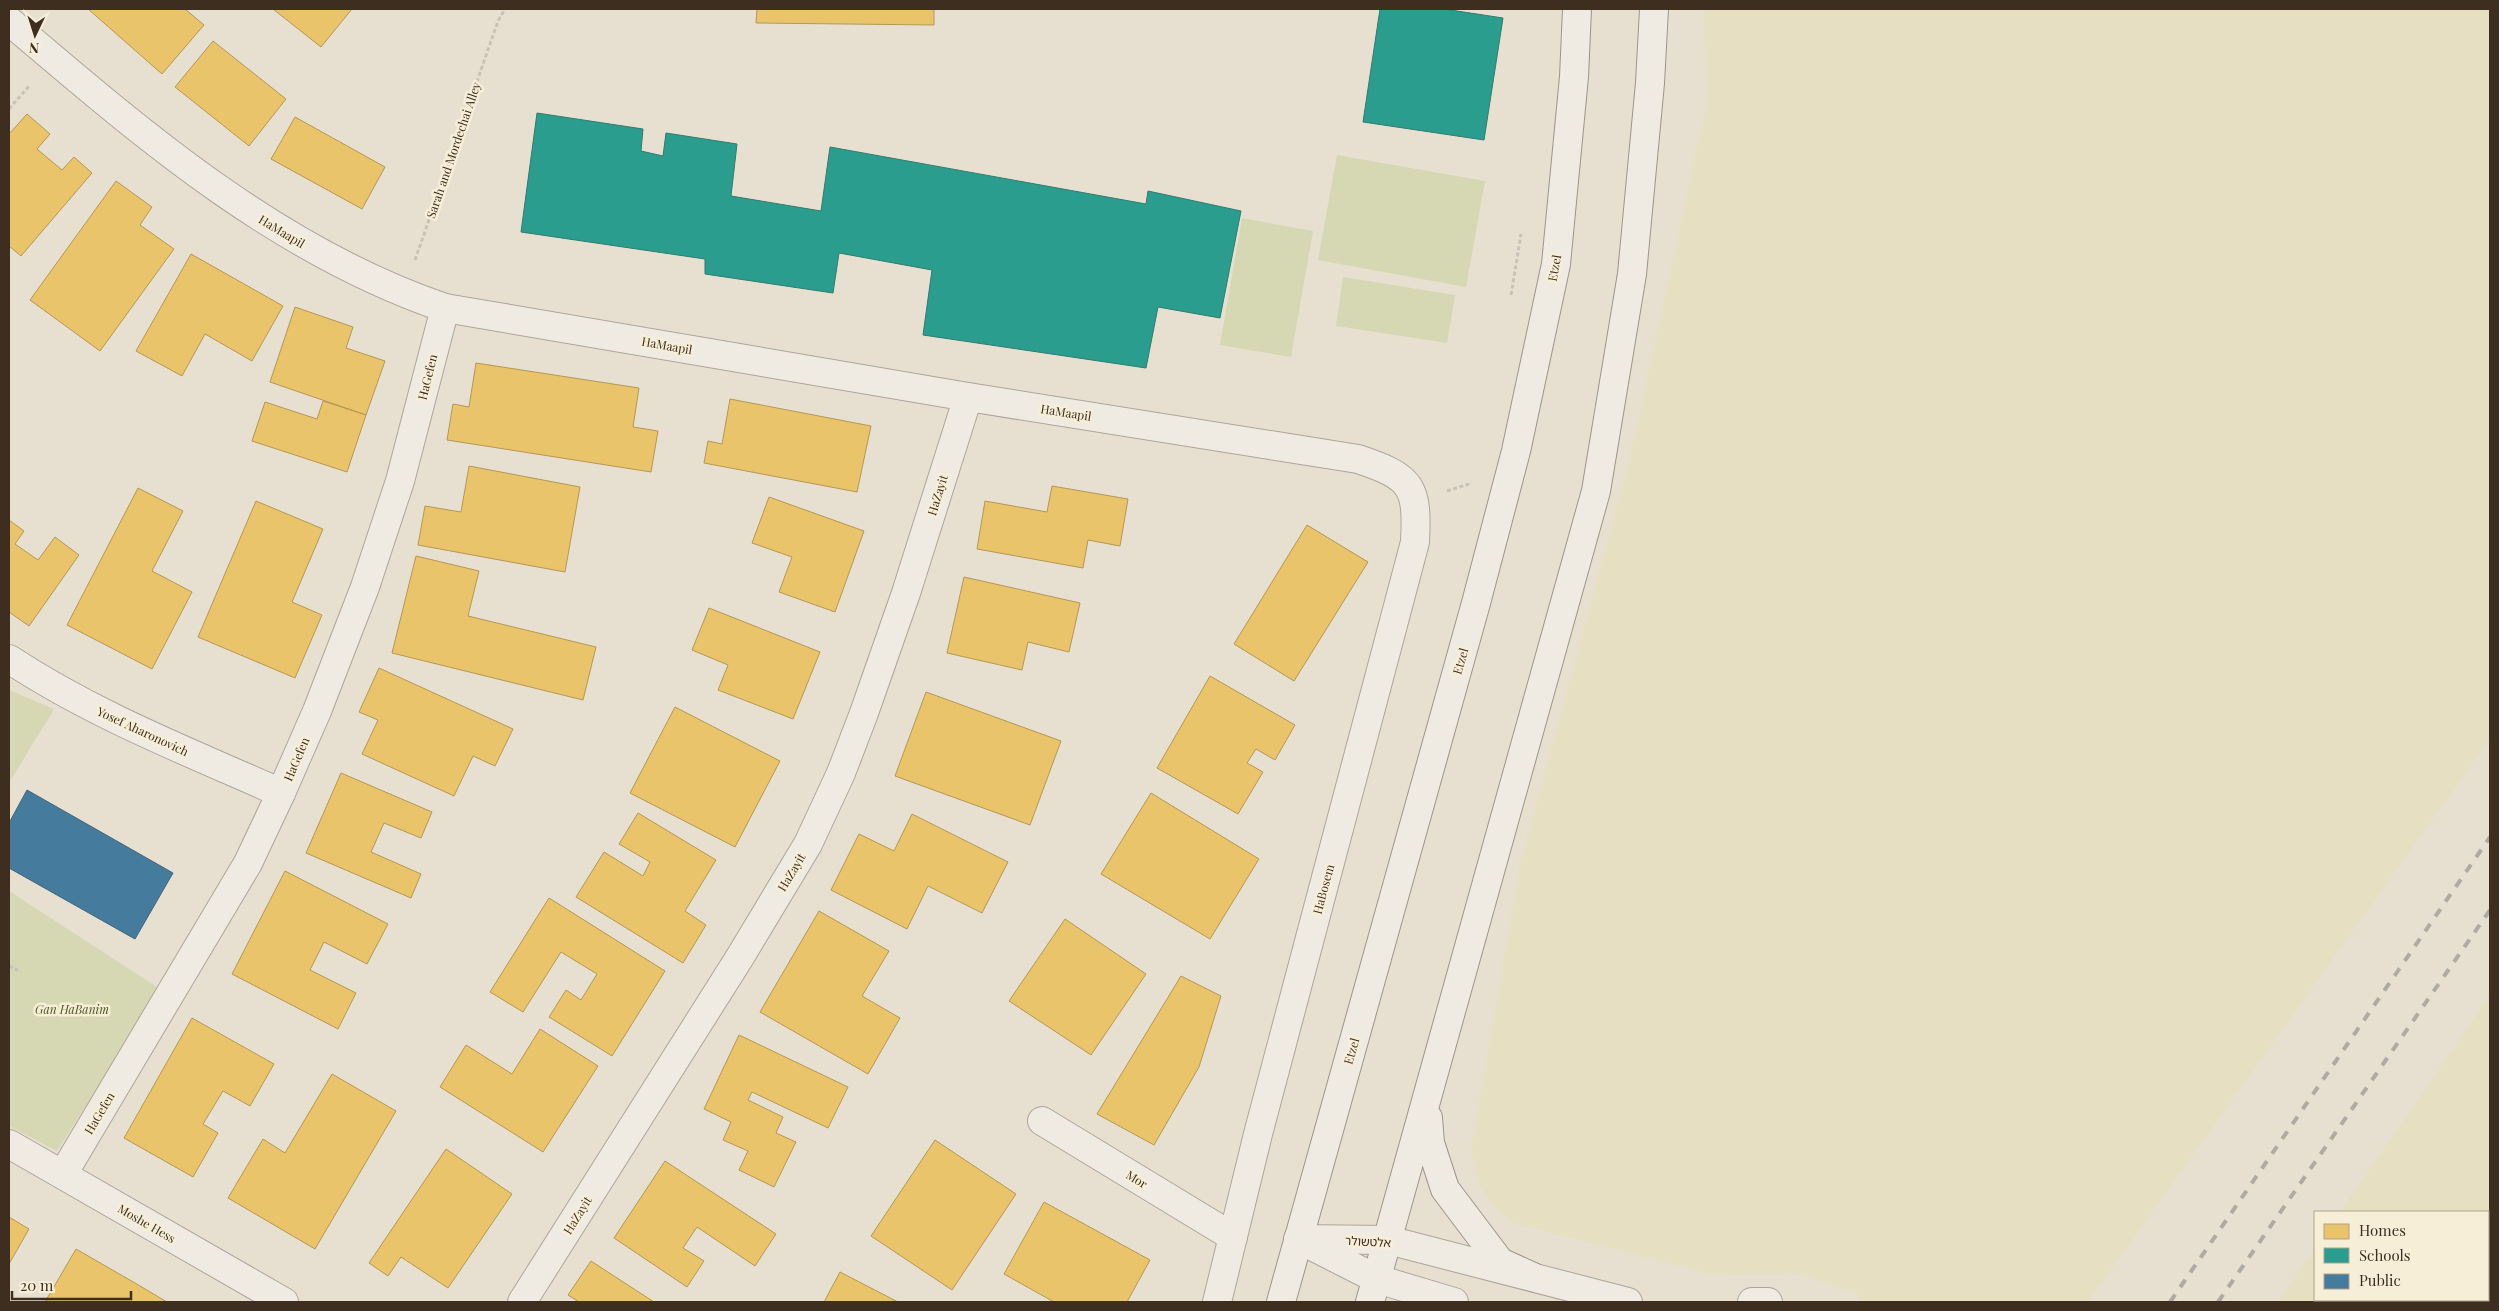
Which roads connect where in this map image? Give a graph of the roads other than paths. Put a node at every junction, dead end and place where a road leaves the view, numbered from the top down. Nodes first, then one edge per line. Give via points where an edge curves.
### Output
1 (1577, 9) edge
2 (1654, 9) edge
3 (9, 21) edge
4 (445, 308) junction
5 (968, 397) junction
6 (1403, 478) joint
7 (9, 660) edge
8 (281, 793) junction
9 (1427, 1104) junction
10 (1042, 1121) dead end
11 (9, 1144) edge
12 (63, 1174) junction
13 (1233, 1237) junction
14 (1298, 1239) junction
15 (1388, 1240) junction
16 (1533, 1277) junction
17 (1373, 1291) edge
18 (284, 1302) edge
19 (522, 1302) edge
20 (1217, 1302) edge
21 (1282, 1302) edge
22 (1454, 1302) edge
23 (1628, 1302) edge
24 (1752, 1302) edge
25 (1768, 1302) edge

1 - 14 street, Etzel via 1574,77 1556,264 1516,451
2 - 9 street via 1632,274 1596,491
3 - 4 street, HaMaapil via 244,208 298,241 403,293
4 - 5 street, HaMaapil
4 - 8 street, HaGefen via 400,481 365,587
5 - 6 street, HaMaapil via 1358,459
5 - 19 street, HaZayit via 864,713 808,844
6 - 13 street, HaBosem via 1416,510 1415,542
7 - 8 street, Yosef Aharonovich via 68,696
8 - 12 street, HaGefen via 248,863
9 - 15 street
9 - 16 street via 1430,1143 1445,1189 1500,1262
10 - 13 street, Mor
11 - 12 street, Moshe Hess
12 - 18 street, Moshe Hess
13 - 20 street, HaBosem
14 - 15 street, אלטשולר
14 - 17 street, אלטשולר
14 - 21 street, Etzel
15 - 16 street, אלטשולר
15 - 17 street
16 - 23 street, אלטשולר
17 - 22 street, אלטשולר
24 - 25 street

